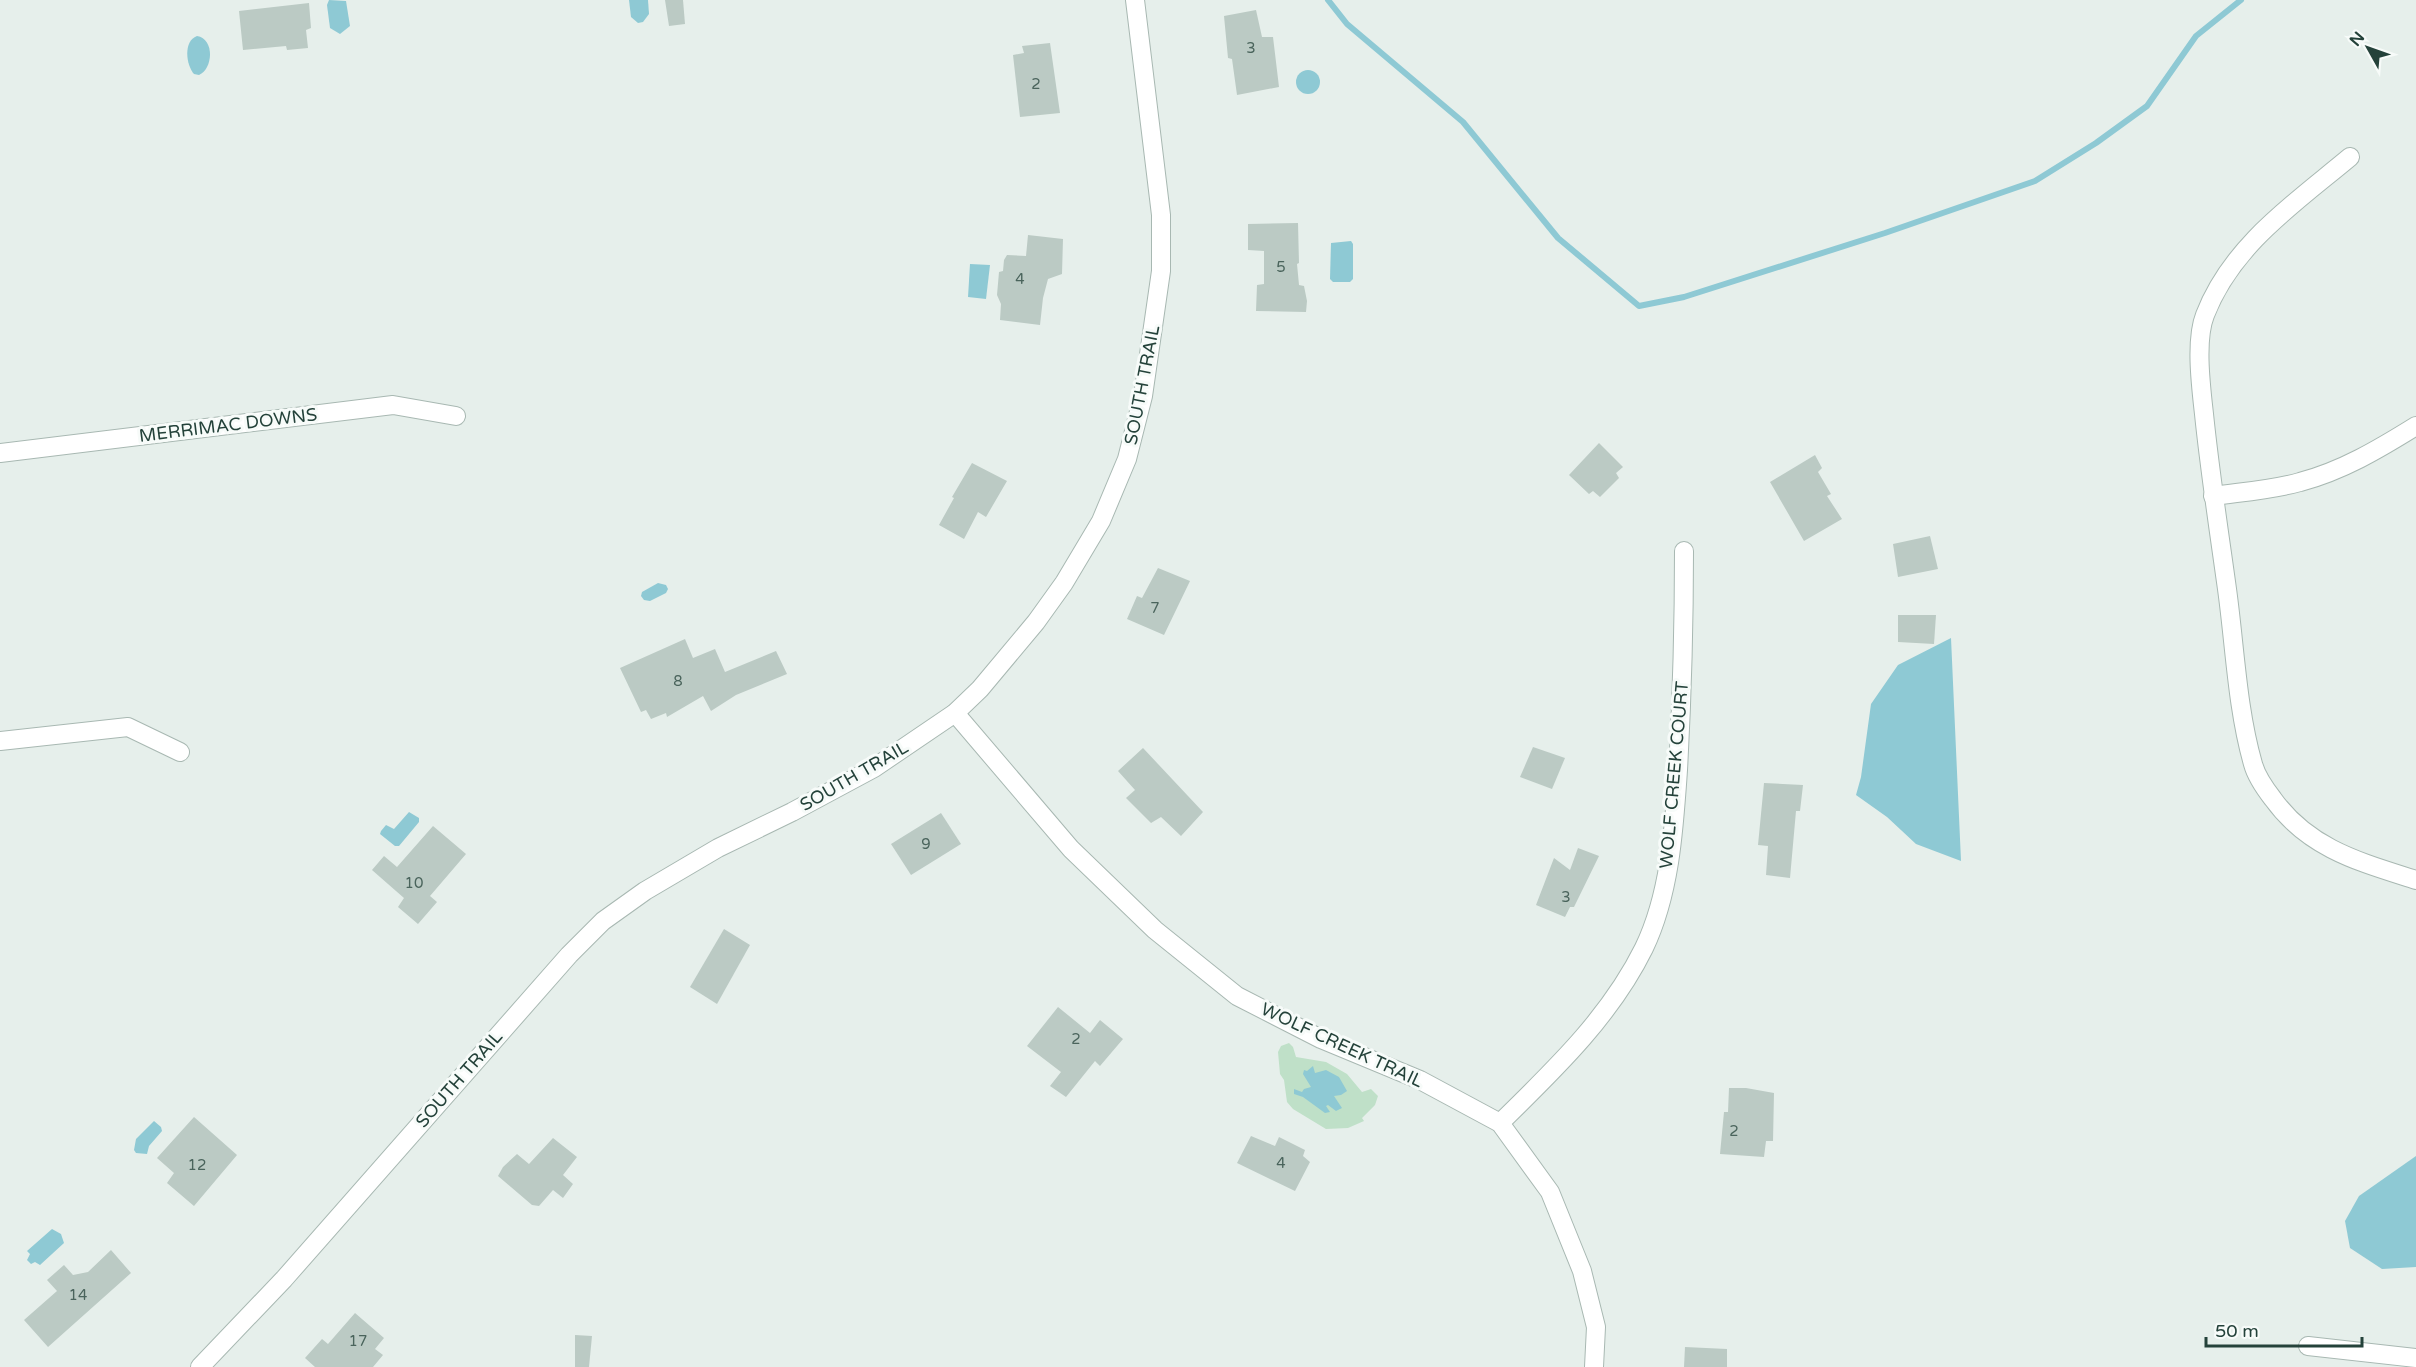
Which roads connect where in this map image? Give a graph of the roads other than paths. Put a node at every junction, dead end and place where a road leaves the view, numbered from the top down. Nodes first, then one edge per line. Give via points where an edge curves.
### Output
1 (1135, 0) edge
2 (2350, 157) dead end
3 (456, 416) dead end
4 (2416, 426) edge
5 (0, 453) edge
6 (2213, 496) junction
7 (1684, 551) dead end
8 (955, 713) junction
9 (0, 741) edge
10 (180, 752) dead end
11 (2416, 880) edge
12 (1500, 1123) junction
13 (2308, 1346) dead end
14 (2416, 1358) edge
15 (200, 1367) edge
16 (1594, 1367) edge

1 - 8 street, SOUTH TRAIL via 1161,216 1161,271 1143,396 1127,459 1101,521 1064,583 1005,662
2 - 6 street via 2246,247 2224,275 2204,317 2199,364
3 - 5 street, MERRIMAC DOWNS via 393,405
4 - 6 street via 2338,469 2298,483
6 - 11 street via 2253,766 2273,800 2297,826 2325,847
7 - 12 street, WOLF CREEK COURT via 1675,802 1660,904 1644,947 1618,992 1586,1035
8 - 12 street, WOLF CREEK TRAIL via 1071,849 1155,930 1237,996 1321,1040 1420,1080
8 - 15 street, SOUTH TRAIL via 874,768 692,862 603,921 284,1279
9 - 10 street via 128,727
12 - 16 street, WOLF CREEK TRAIL via 1550,1192 1582,1271 1596,1327
13 - 14 street

